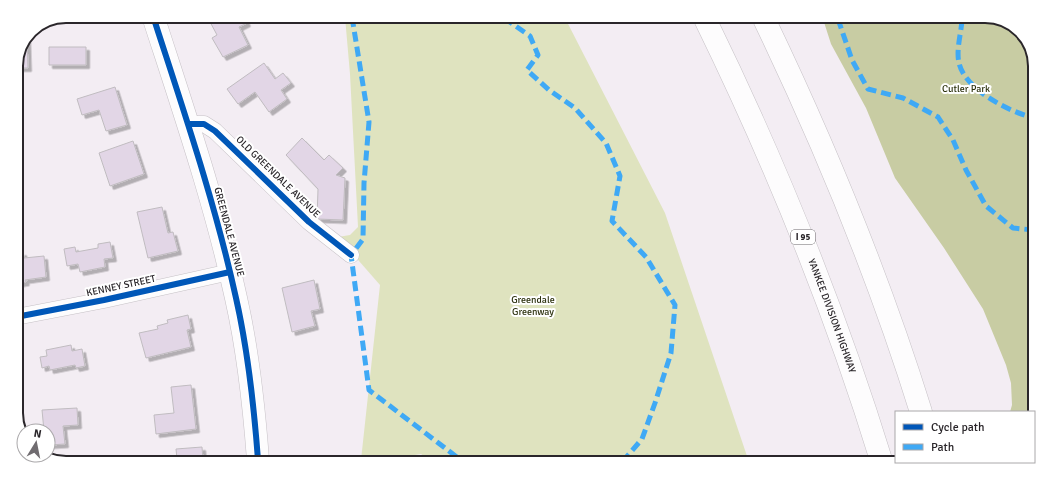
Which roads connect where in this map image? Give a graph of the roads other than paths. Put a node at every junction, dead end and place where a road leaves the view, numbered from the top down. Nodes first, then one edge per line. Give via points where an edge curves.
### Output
1 (155, 23) edge
2 (707, 23) edge
3 (766, 23) edge
4 (188, 124) junction
5 (350, 256) dead end
6 (230, 272) junction
7 (23, 316) edge
8 (921, 411) edge
9 (258, 456) edge
10 (880, 456) edge

1 - 4 main road, GREENDALE AVENUE
2 - 10 main road, YANKEE DIVISION HIGHWAY / I 95 via 762,140 805,243 850,363
3 - 8 main road via 808,114 854,225
4 - 5 street, OLD GREENDALE AVENUE via 204,124 215,131 309,222
4 - 6 main road, GREENDALE AVENUE
6 - 7 street, KENNEY STREET
6 - 9 main road, GREENDALE AVENUE via 246,351

